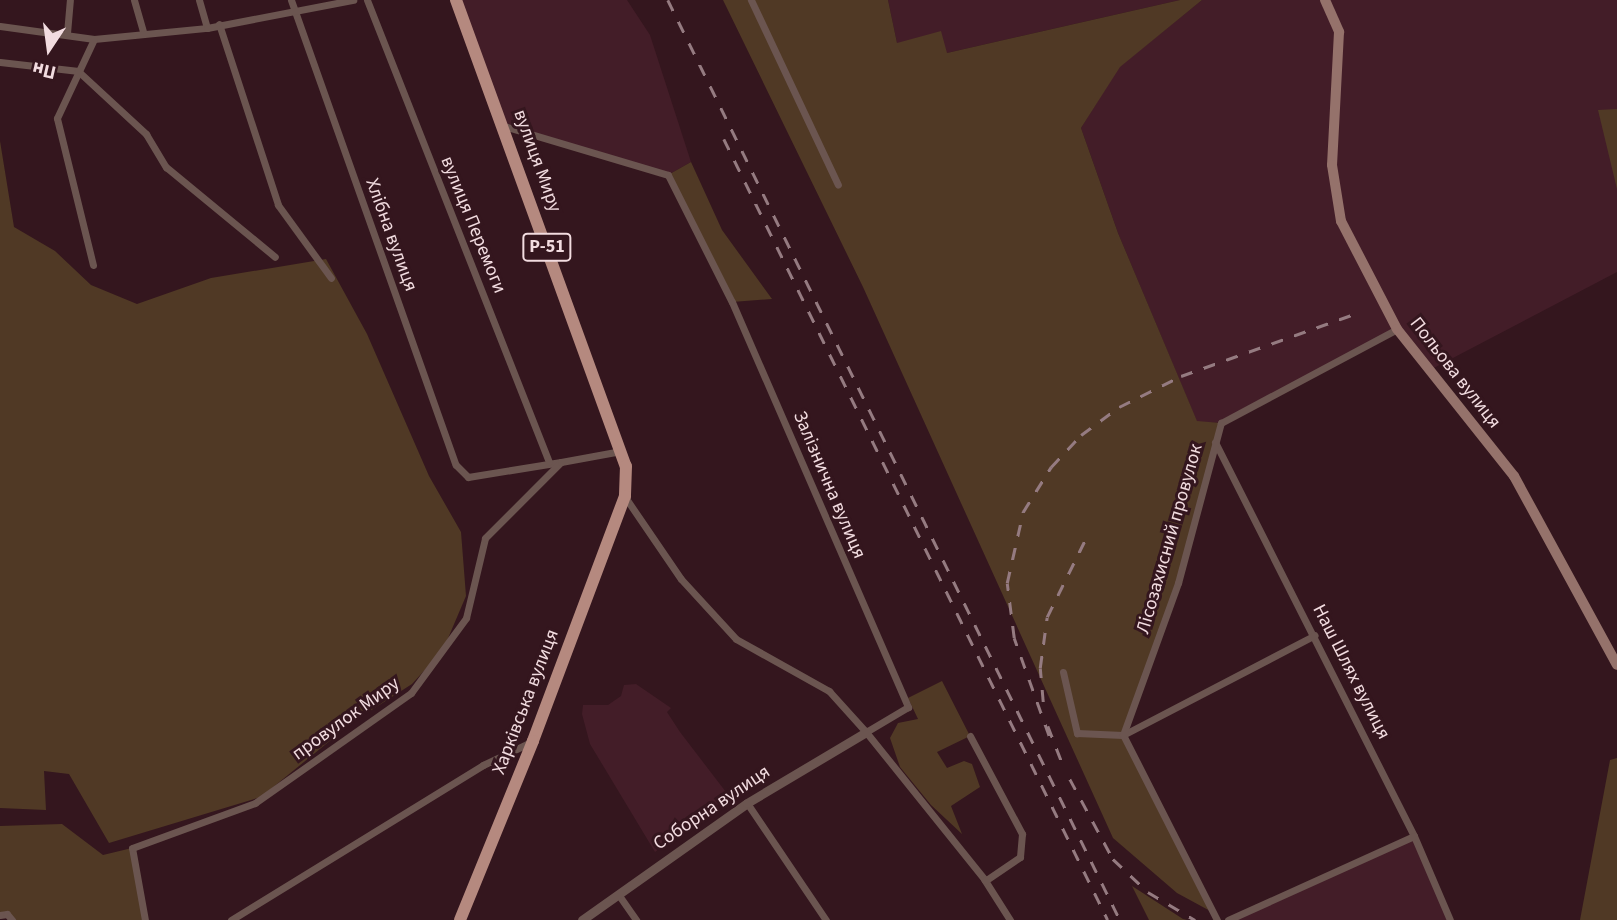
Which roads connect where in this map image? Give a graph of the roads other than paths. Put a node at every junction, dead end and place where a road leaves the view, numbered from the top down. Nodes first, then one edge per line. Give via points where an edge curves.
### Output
1 (70, 0) edge
2 (134, 0) edge
3 (199, 0) edge
4 (291, 0) edge
5 (353, 0) edge
6 (367, 0) edge
7 (456, 0) edge
8 (751, 0) edge
9 (1325, 0) edge
10 (294, 10) junction
11 (219, 24) junction
12 (0, 26) edge
13 (207, 28) junction
14 (67, 33) junction
15 (144, 34) junction
16 (94, 39) junction
17 (0, 62) edge
18 (78, 71) junction
19 (504, 126) junction
20 (838, 185) dead end
21 (275, 257) dead end
22 (93, 265) dead end
23 (331, 278) dead end
24 (1397, 329) junction
25 (1215, 441) junction
26 (621, 451) junction
27 (549, 461) junction
28 (561, 463) junction
29 (625, 496) junction
30 (1315, 635) junction
31 (1617, 665) edge
32 (1063, 672) dead end
33 (866, 732) junction
34 (1123, 735) junction
35 (970, 736) dead end
36 (533, 741) junction
37 (747, 803) junction
38 (1415, 836) junction
39 (985, 881) junction
40 (618, 894) junction
41 (0, 915) edge
42 (12, 920) edge
43 (145, 920) edge
44 (231, 920) edge
45 (460, 920) edge
46 (582, 920) edge
47 (636, 920) edge
48 (826, 920) edge
49 (1010, 920) edge
50 (1217, 920) edge
51 (1228, 920) edge
52 (1450, 920) edge

1 - 14 street
2 - 15 street
3 - 13 street
4 - 10 street, Хлібна вулиця
5 - 10 street
6 - 27 street, вулиця Перемоги
7 - 19 main road, вулиця Миру / Р-51
8 - 20 street
9 - 24 main road, Польова вулиця via 1339,32 1332,165 1341,221
10 - 11 street
10 - 27 street, Хлібна вулиця via 456,465 468,477
11 - 13 street
11 - 23 street via 278,205
12 - 14 street
13 - 15 street
14 - 16 street
15 - 16 street
16 - 18 street
17 - 18 street
18 - 21 street via 146,134 166,167
18 - 22 street via 57,118
19 - 26 main road, вулиця Миру / Р-51
19 - 33 street, Залізнична вулиця via 668,175 732,302 908,707
24 - 25 street, Лісозахисний провулок via 1221,423
24 - 31 main road, Польова вулиця via 1514,476
25 - 30 street, Наш Шлях вулиця
25 - 34 street, Лісозахисний провулок via 1178,583
26 - 28 street
26 - 29 main road, вулиця Миру / Р-51
27 - 28 street
28 - 43 street, провулок Миру via 485,538 466,618 411,693 255,803 132,848
29 - 33 street via 681,579 736,639 829,691
29 - 36 main road, Харківська вулиця / Р-51
30 - 34 street
30 - 38 street, Наш Шлях вулиця
32 - 34 street via 1077,733
33 - 37 street, Соборна вулиця
33 - 39 street
34 - 50 street
35 - 39 street via 1021,834 1020,857
36 - 44 street via 483,765
36 - 45 main road, Харківська вулиця / Р-51
37 - 40 street, Соборна вулиця
37 - 48 street
38 - 51 street
38 - 52 street, Наш Шлях вулиця
39 - 49 street
40 - 46 street, Соборна вулиця
40 - 47 street
41 - 42 street via 7,914

